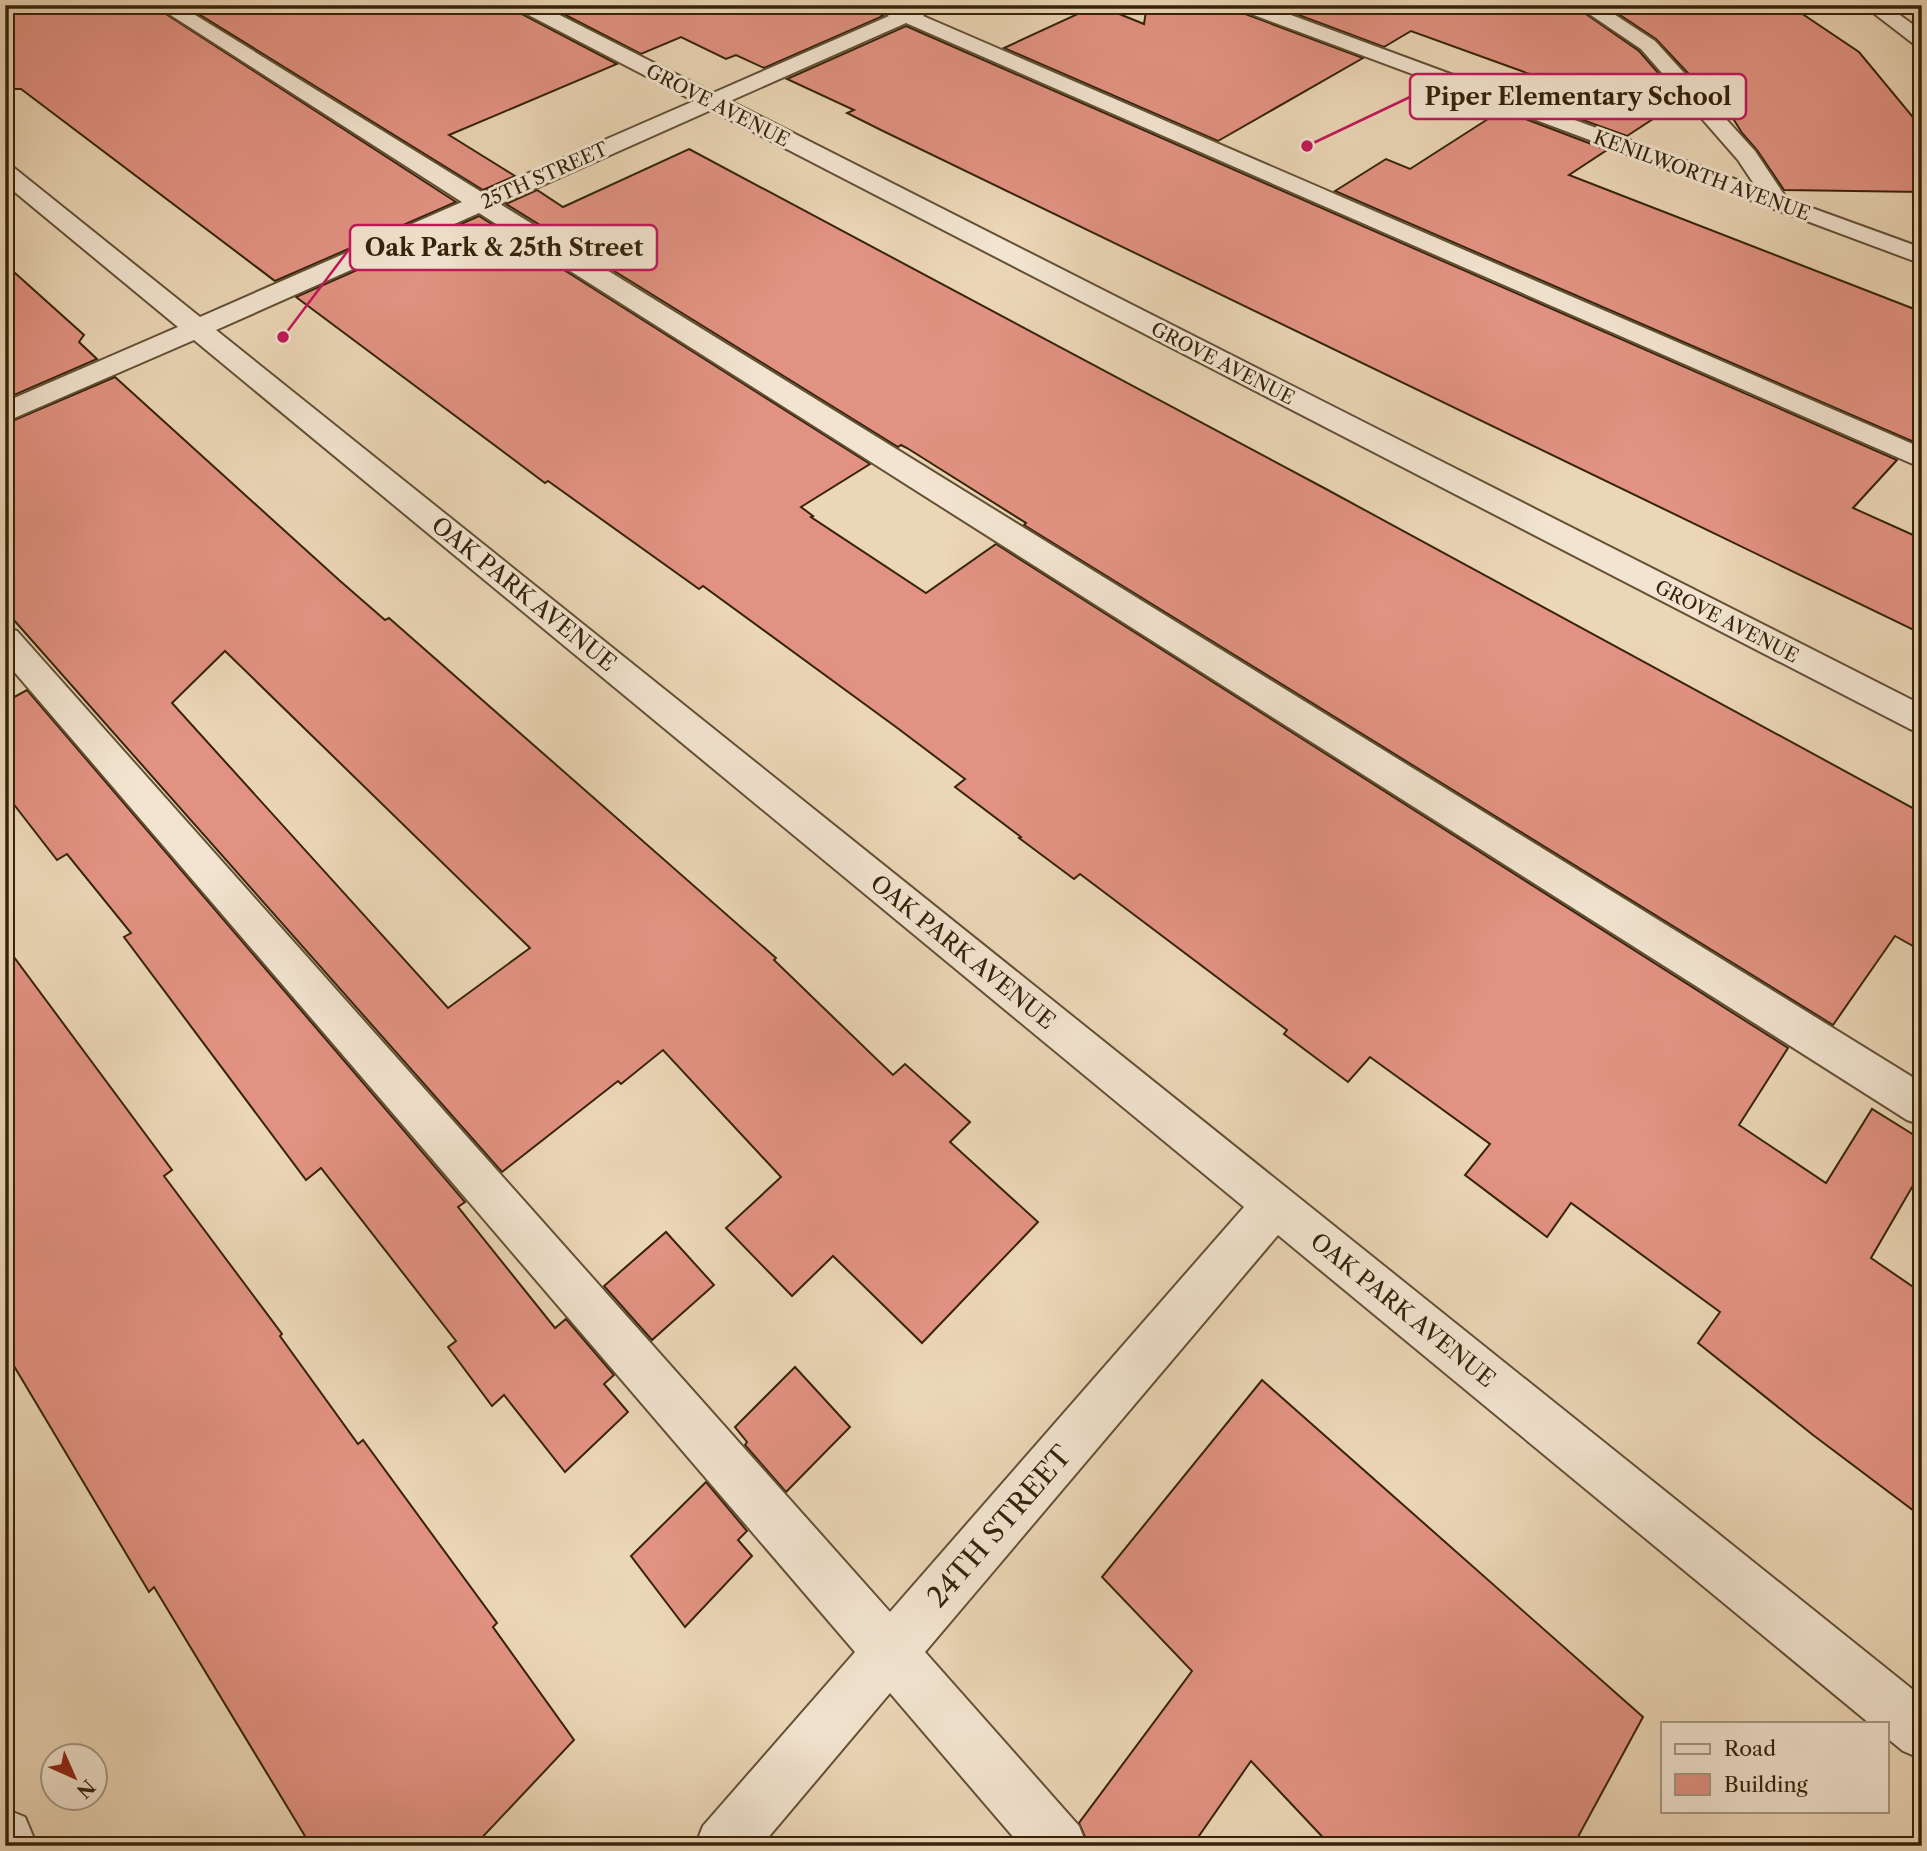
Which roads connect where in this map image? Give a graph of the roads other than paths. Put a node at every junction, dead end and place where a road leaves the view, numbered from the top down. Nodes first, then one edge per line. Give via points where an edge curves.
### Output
1 (165, 5) edge
2 (523, 5) edge
3 (881, 5) edge
4 (929, 5) edge
5 (1245, 5) edge
6 (1586, 5) edge
7 (1873, 5) edge
8 (906, 16) junction
9 (1922, 41) edge
10 (711, 102) junction
11 (5, 172) edge
12 (483, 202) junction
13 (1778, 203) junction
14 (1922, 257) edge
15 (197, 328) junction
16 (5, 413) edge
17 (1922, 459) edge
18 (5, 639) edge
19 (1922, 720) edge
20 (1922, 1106) edge
21 (1275, 1205) junction
22 (889, 1654) junction
23 (1922, 1732) edge
24 (5, 1837) edge
25 (9, 1846) edge
26 (723, 1846) edge
27 (1059, 1846) edge

1 - 12 street
2 - 10 street, GROVE AVENUE
3 - 8 street
4 - 8 street, 25TH STREET
5 - 13 street, KENILWORTH AVENUE
6 - 13 street via 1648,45 1747,156
7 - 9 street
8 - 10 street, 25TH STREET
8 - 17 street
10 - 12 street, 25TH STREET
10 - 19 street, GROVE AVENUE
11 - 15 street, OAK PARK AVENUE
12 - 15 street, 25TH STREET
12 - 20 street
13 - 14 street, KENILWORTH AVENUE
15 - 16 street, 25TH STREET
15 - 21 street, OAK PARK AVENUE
18 - 22 street
21 - 22 street, 24TH STREET
21 - 23 street, OAK PARK AVENUE
22 - 26 street, 24TH STREET
22 - 27 street
24 - 25 street

